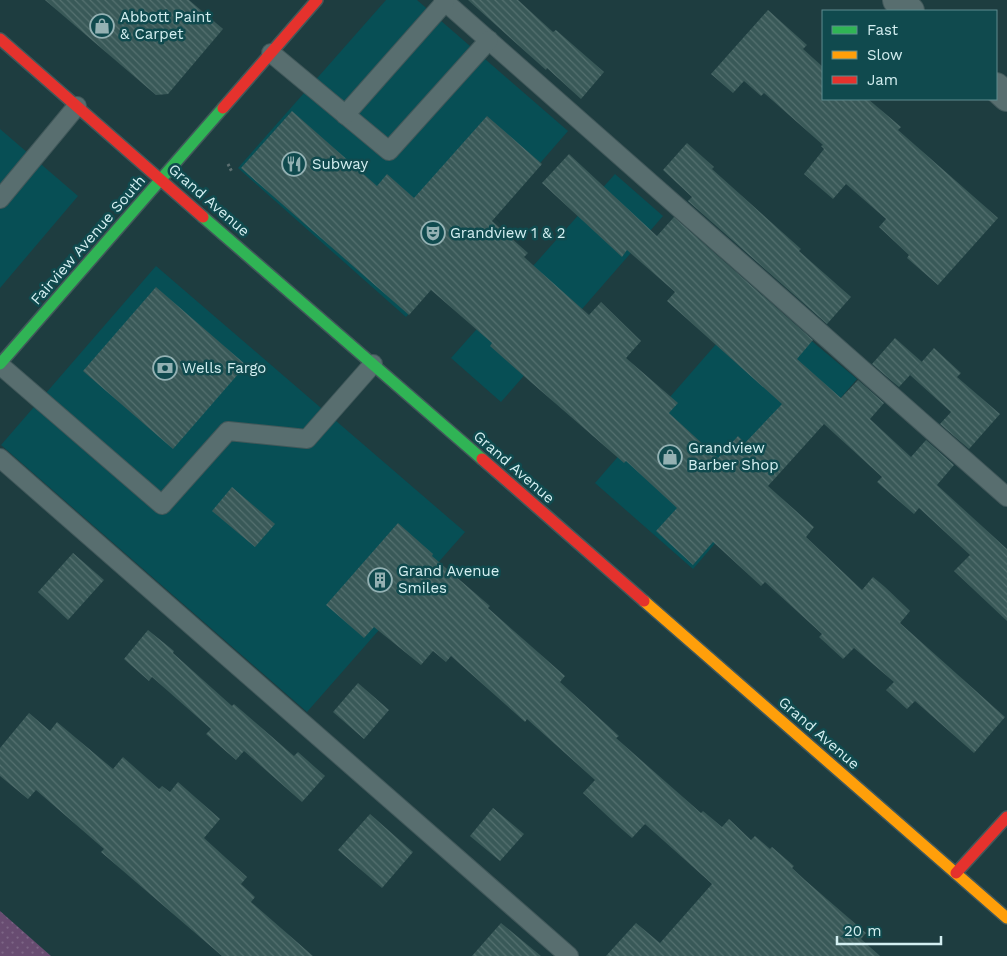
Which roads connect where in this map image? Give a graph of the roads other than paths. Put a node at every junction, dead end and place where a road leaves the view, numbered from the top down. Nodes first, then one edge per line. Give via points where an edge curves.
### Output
1 (317, 0) edge
2 (897, 0) edge
3 (444, 1) edge
4 (909, 10) edge
5 (488, 40) junction
6 (1, 43) edge
7 (271, 53) junction
8 (997, 88) edge
9 (1007, 97) edge
10 (77, 106) junction
11 (345, 115) junction
12 (161, 179) junction
13 (0, 200) edge
14 (0, 364) edge
15 (373, 364) junction
16 (0, 458) edge
17 (1007, 497) edge
18 (1007, 817) edge
19 (956, 873) junction
20 (1007, 918) edge
21 (569, 956) edge

1 - 7 main road, Fairview Avenue South
2 - 4 street
3 - 5 lane
3 - 11 lane
5 - 11 lane via 389,151
5 - 17 lane
6 - 10 main road, Grand Avenue
7 - 11 lane
7 - 12 main road, Fairview Avenue South
8 - 9 street
10 - 12 main road, Grand Avenue
10 - 13 lane
12 - 14 main road, Fairview Avenue South
12 - 15 main road, Grand Avenue
14 - 15 lane via 162,505 228,431 307,439
15 - 19 main road, Grand Avenue
16 - 21 lane
18 - 19 main road
19 - 20 main road, Grand Avenue

